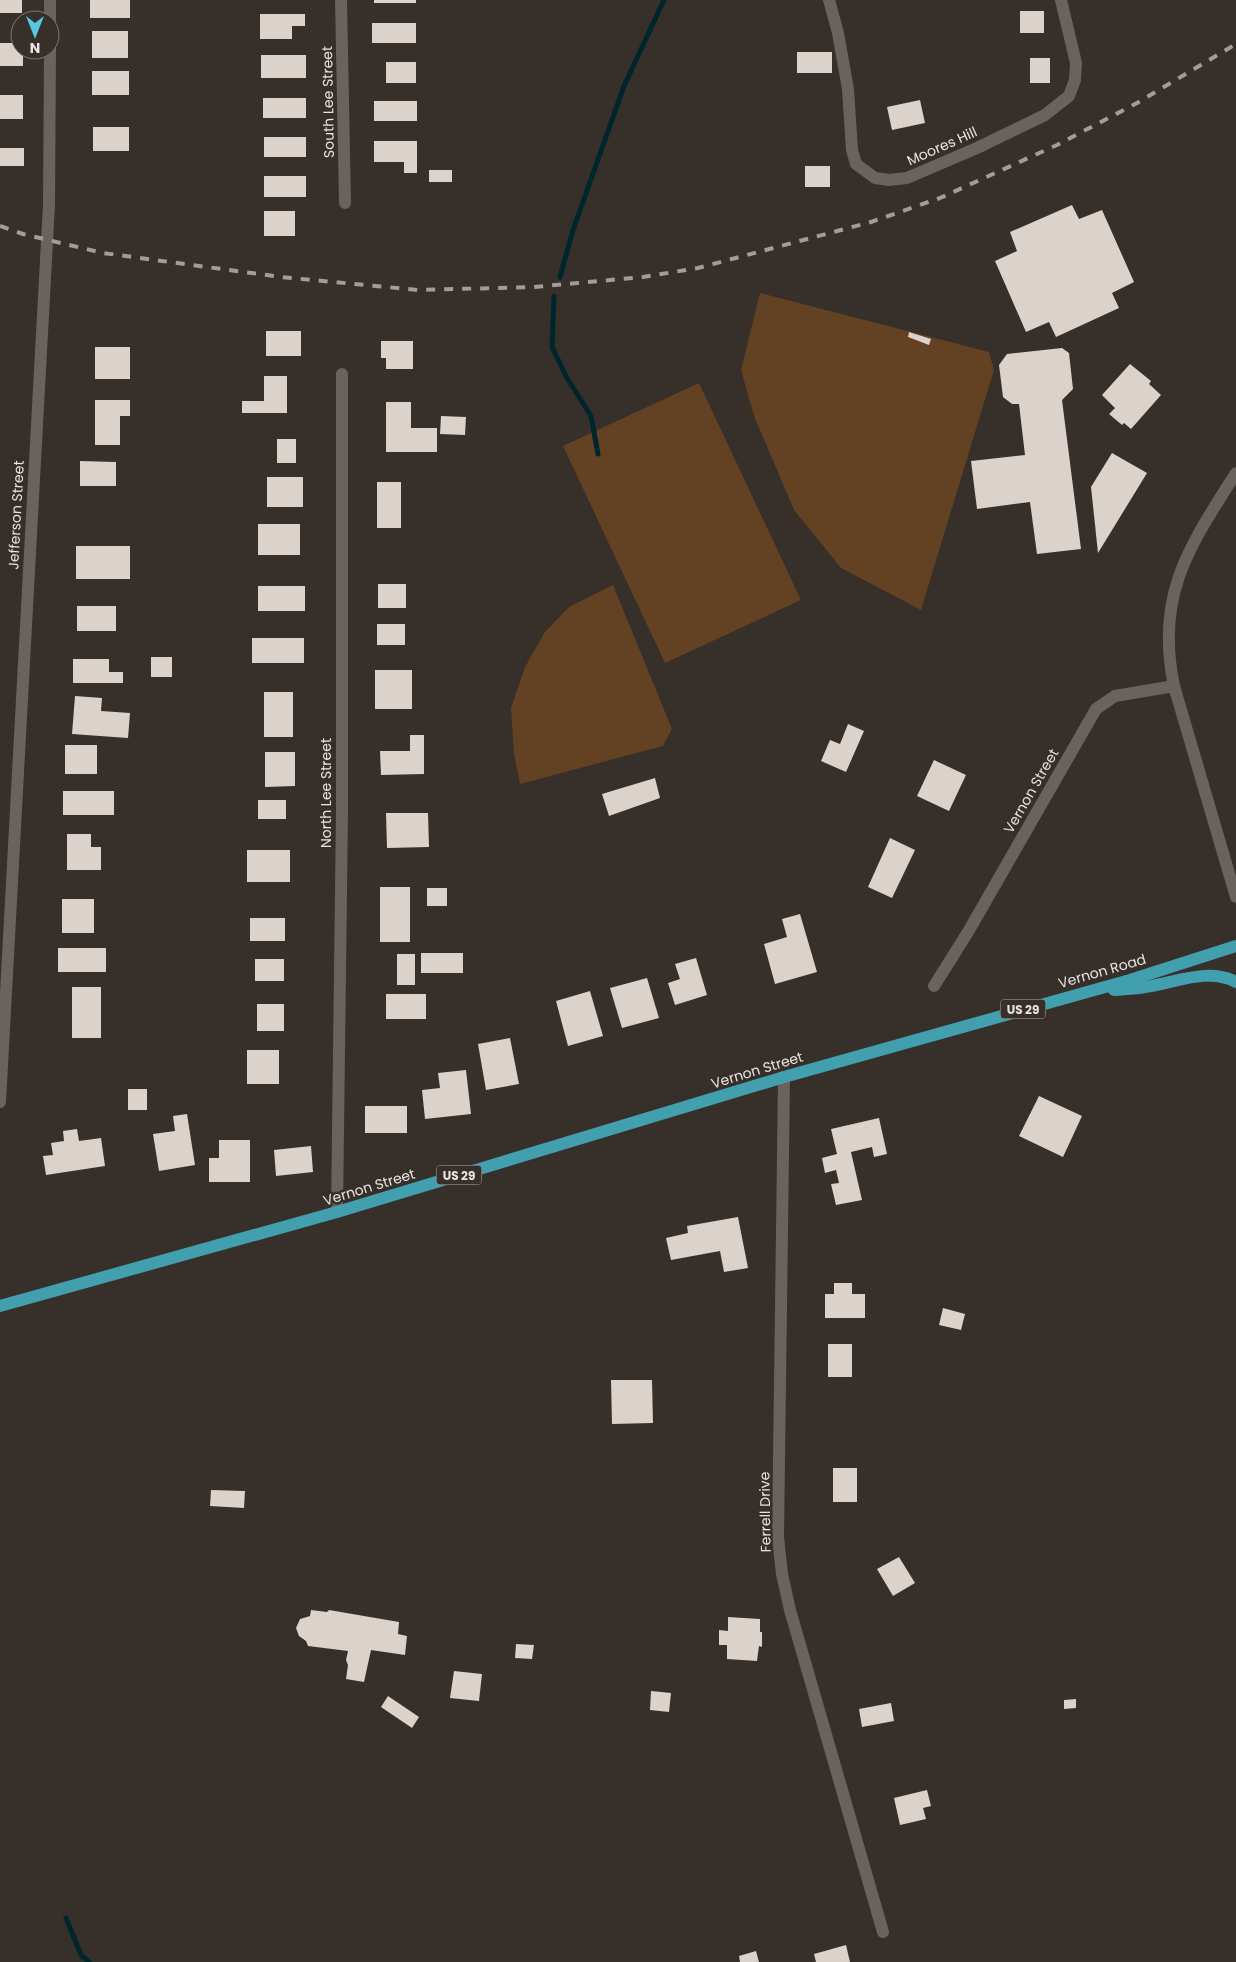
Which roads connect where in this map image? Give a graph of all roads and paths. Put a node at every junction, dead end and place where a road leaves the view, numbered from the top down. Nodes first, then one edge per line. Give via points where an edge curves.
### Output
1 (341, 0) edge
2 (829, 0) edge
3 (1061, 0) edge
4 (50, 60) edge
5 (345, 203) dead end
6 (342, 374) dead end
7 (1236, 473) edge
8 (1174, 686) junction
9 (1236, 897) edge
10 (1236, 946) edge
11 (1236, 982) edge
12 (934, 986) dead end
13 (1087, 991) junction
14 (917, 1039) joint
15 (784, 1077) junction
16 (0, 1102) edge
17 (337, 1212) junction
18 (0, 1306) edge
19 (883, 1932) dead end

1 - 5 street, South Lee Street
2 - 3 street, Moores Hill via 848,88 852,150 856,164 875,178 889,180 907,178 977,148 1045,115 1069,96 1075,80 1076,63
4 - 16 street, Jefferson Street via 49,205
6 - 17 street, North Lee Street via 342,812
7 - 8 street via 1190,547 1174,589 1168,630
8 - 9 street
8 - 12 street, Vernon Street via 1115,696 1096,709
10 - 13 main road, Vernon Road / US 29
11 - 13 main road via 1204,976 1145,988
13 - 14 main road, Vernon Road / US 29
14 - 15 main road, Vernon Street / US 29
15 - 17 main road, Vernon Street / US 29
15 - 19 street, Ferrell Drive via 778,1537 782,1574
17 - 18 main road, Vernon Street / US 29

